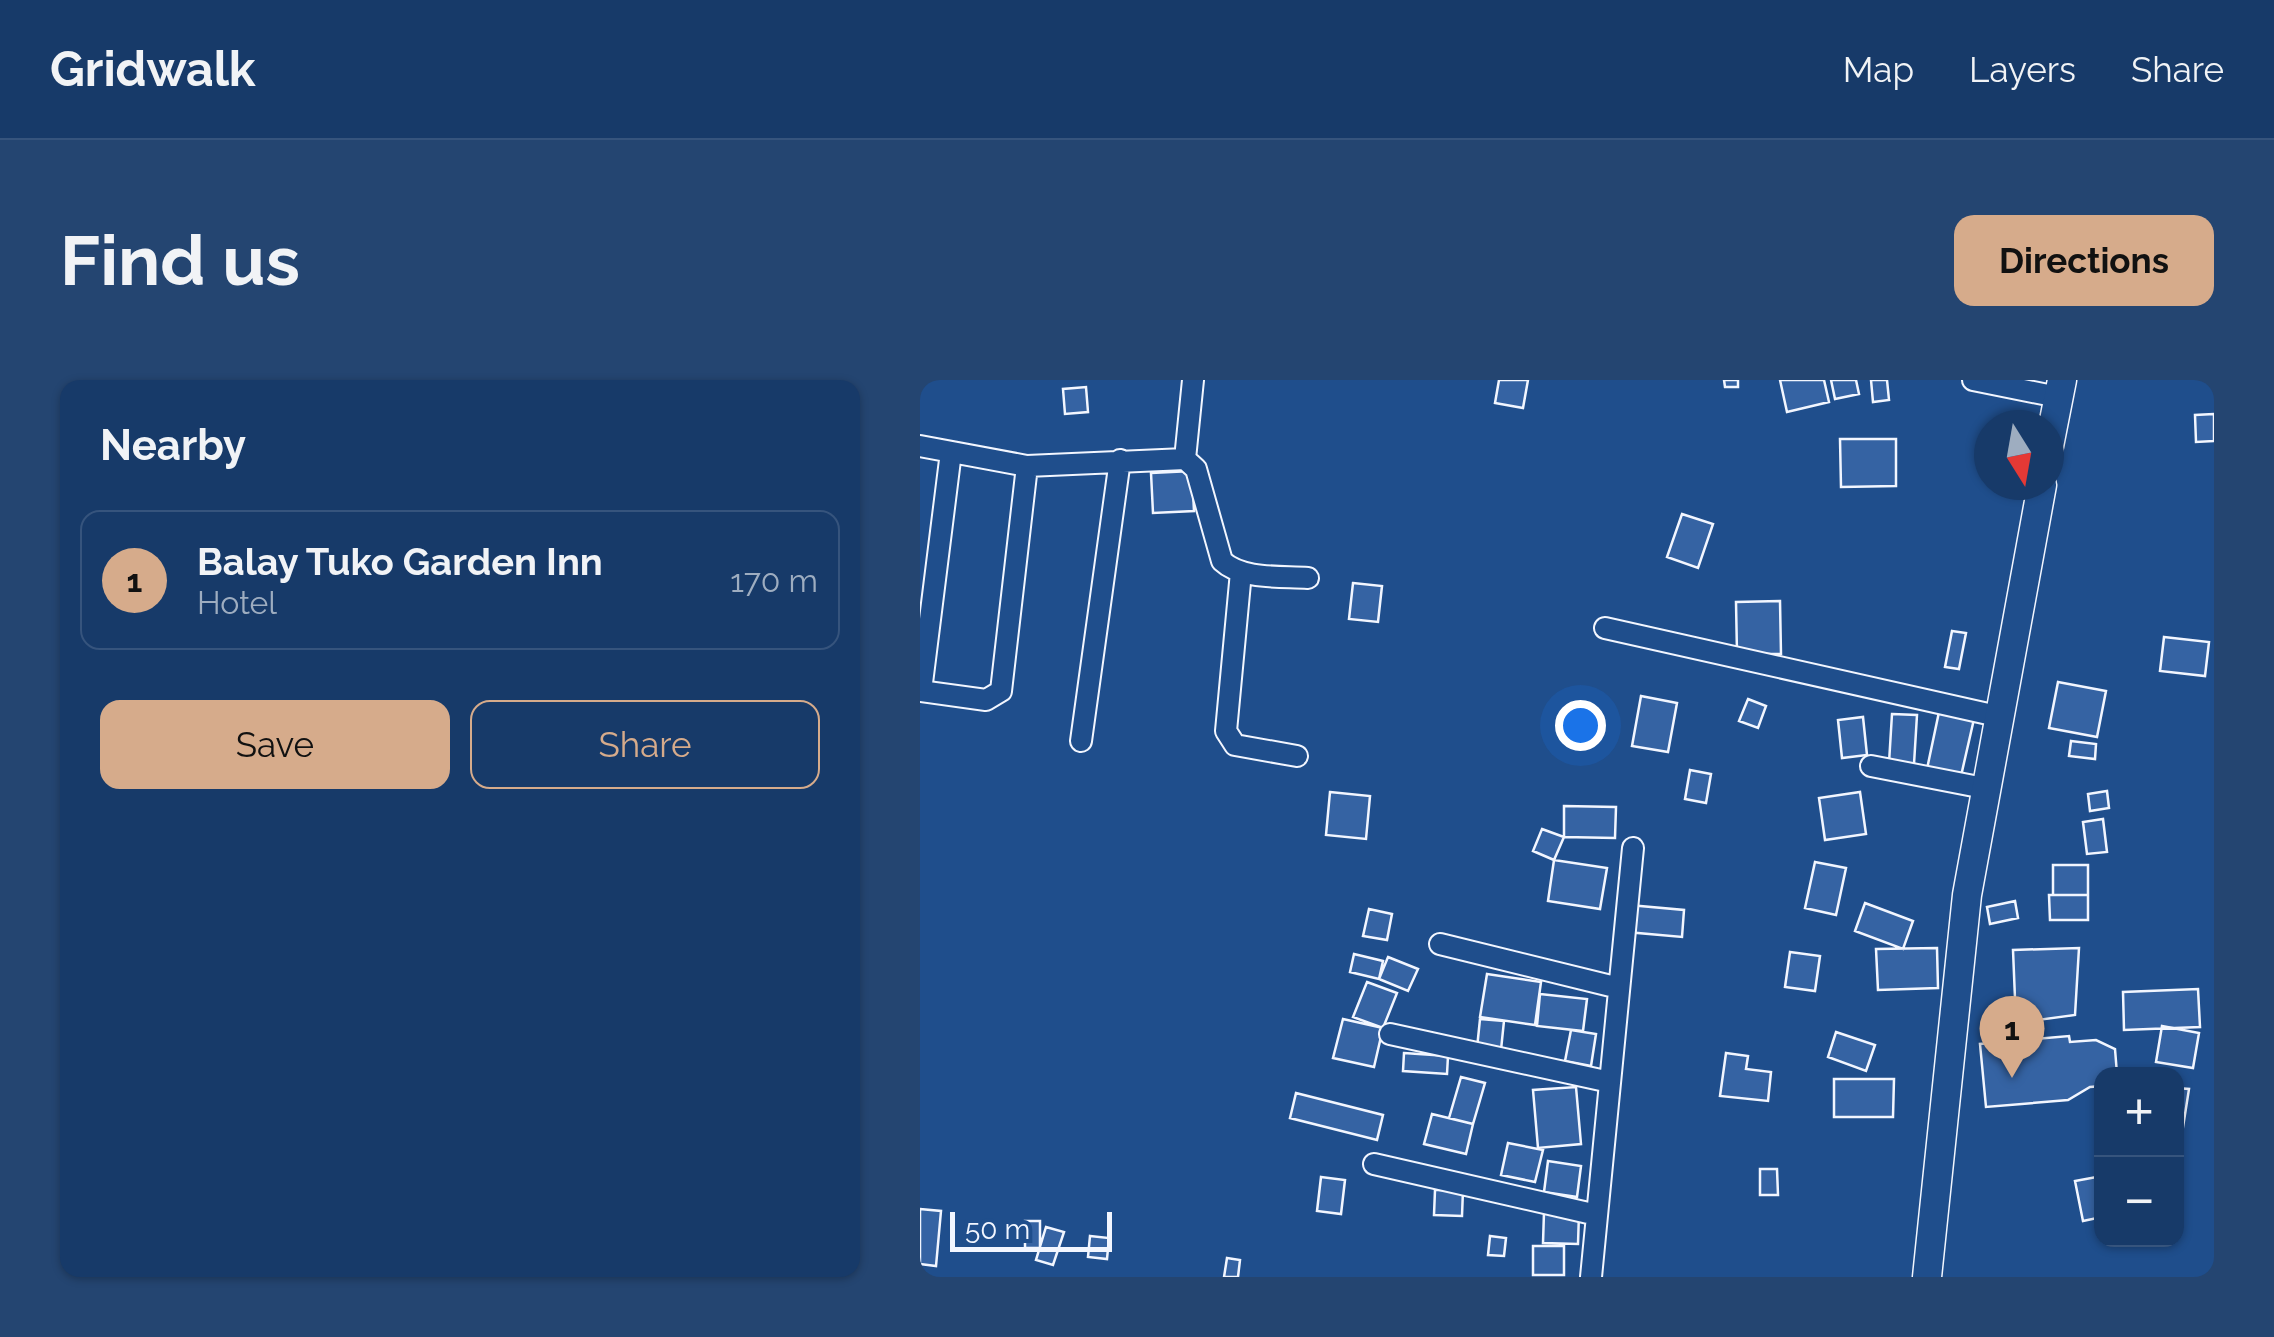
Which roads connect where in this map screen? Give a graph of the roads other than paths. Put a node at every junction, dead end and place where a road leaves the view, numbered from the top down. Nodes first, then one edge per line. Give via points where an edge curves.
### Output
1 (1193, 380) edge
2 (1973, 380) edge
3 (2060, 388) edge
4 (920, 446) edge
5 (951, 452) junction
6 (1120, 460) junction
7 (1184, 460) junction
8 (1027, 466) junction
9 (2039, 500) edge
10 (1241, 572) junction
11 (1308, 578) dead end
12 (1605, 628) dead end
13 (920, 690) edge
14 (1997, 716) junction
15 (1081, 742) dead end
16 (1297, 756) dead end
17 (1871, 766) dead end
18 (1984, 788) junction
19 (1633, 848) dead end
20 (1440, 944) dead end
21 (1619, 988) junction
22 (1390, 1034) dead end
23 (1610, 1082) junction
24 (1374, 1164) dead end
25 (1597, 1215) junction
26 (1591, 1277) edge
27 (1927, 1277) edge

1 - 7 street
2 - 3 street
4 - 5 street
5 - 8 street
5 - 13 street
6 - 7 street
6 - 8 street
6 - 15 street
7 - 10 street via 1196,468 1222,561
8 - 13 street via 1001,691 986,700
9 - 14 street
10 - 11 street
10 - 16 street via 1226,731 1235,745
12 - 14 street
14 - 18 street
17 - 18 street
18 - 27 street
19 - 21 street
20 - 21 street
21 - 23 street
22 - 23 street
23 - 25 street
24 - 25 street
25 - 26 street

